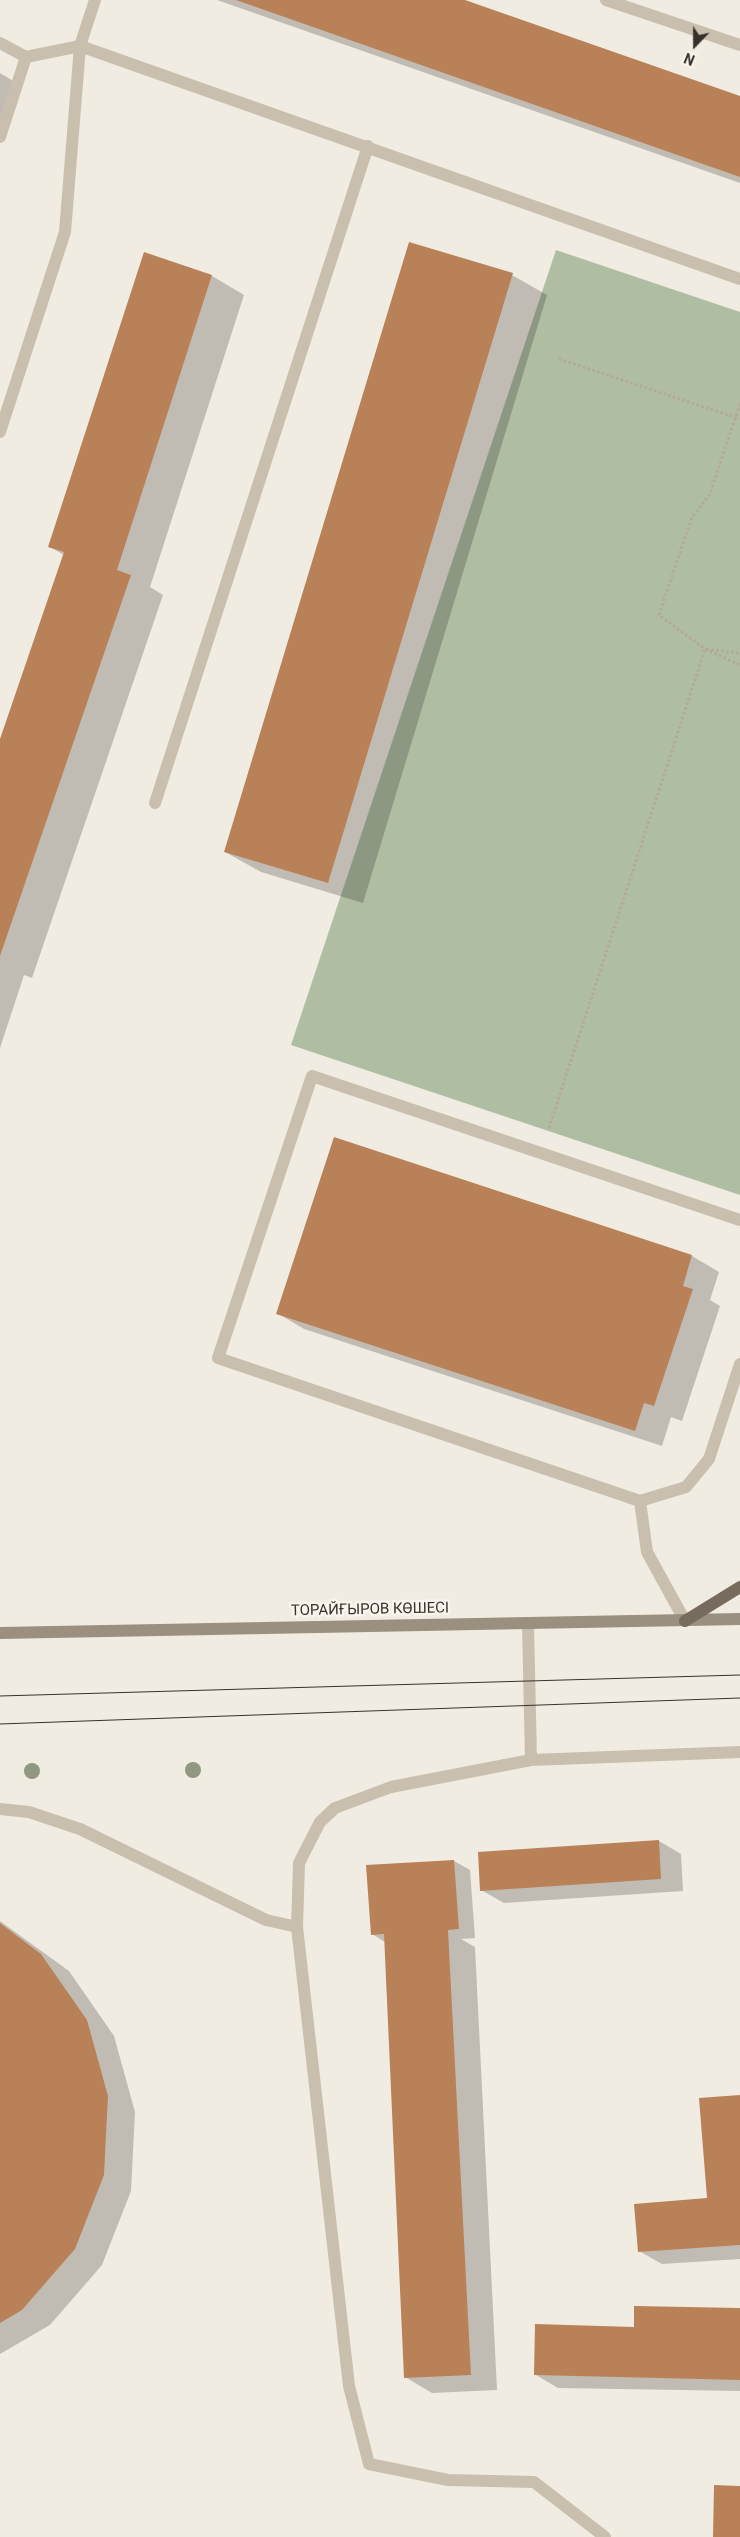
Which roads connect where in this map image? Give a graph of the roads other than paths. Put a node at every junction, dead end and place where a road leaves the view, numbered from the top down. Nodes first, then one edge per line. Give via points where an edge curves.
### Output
1 (96, 0) edge
2 (606, 0) edge
3 (0, 43) edge
4 (740, 44) edge
5 (80, 46) junction
6 (26, 57) junction
7 (0, 137) edge
8 (368, 146) junction
9 (740, 279) edge
10 (0, 432) edge
11 (155, 803) dead end
12 (740, 1220) edge
13 (740, 1364) edge
14 (640, 1501) junction
15 (740, 1587) edge
16 (740, 1619) edge
17 (685, 1621) junction
18 (528, 1623) junction
19 (0, 1632) edge
20 (740, 1752) edge
21 (531, 1760) junction
22 (0, 1809) edge
23 (297, 1927) junction
24 (605, 2537) edge

1 - 5 lane
2 - 4 lane
3 - 6 lane
5 - 6 lane
5 - 8 lane
5 - 10 lane via 65,232
6 - 7 lane
8 - 9 lane
8 - 11 lane
12 - 14 lane via 312,1076 218,1358
13 - 14 lane via 708,1459 686,1487
14 - 17 lane via 647,1552
15 - 17 main road
16 - 17 main road, ТОРАЙҒЫРОВ КӨШЕСІ
17 - 18 main road, ТОРАЙҒЫРОВ КӨШЕСІ
18 - 19 main road, ТОРАЙҒЫРОВ КӨШЕСІ
18 - 21 lane
20 - 21 lane
21 - 23 lane via 392,1787 335,1808 320,1822 299,1862
22 - 23 lane via 29,1812 80,1829 266,1920
23 - 24 lane via 349,2386 369,2464 448,2480 534,2482

